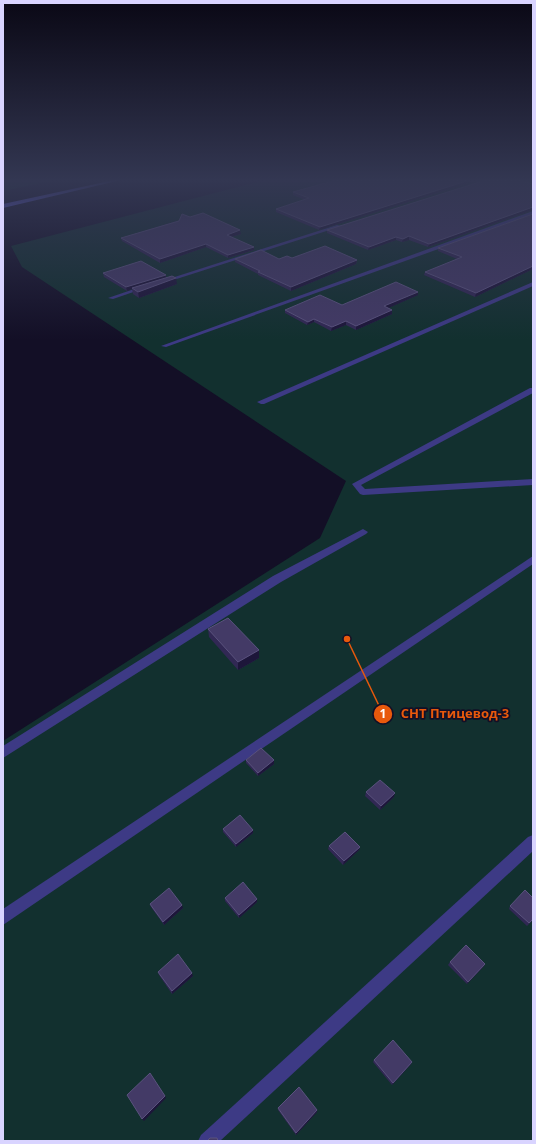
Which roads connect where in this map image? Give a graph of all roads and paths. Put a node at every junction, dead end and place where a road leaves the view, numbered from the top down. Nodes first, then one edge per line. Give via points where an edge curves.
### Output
1 (317, 233) edge
2 (476, 233) edge
3 (156, 284) edge
4 (533, 284) edge
5 (148, 286) edge
6 (111, 298) dead end
7 (164, 346) dead end
8 (533, 390) edge
9 (261, 402) dead end
10 (533, 482) edge
11 (363, 532) dead end
12 (533, 559) edge
13 (3, 753) edge
14 (533, 842) edge
15 (3, 918) edge
16 (207, 1141) edge

1 - 3 lane
2 - 7 lane
4 - 9 lane
5 - 6 lane
8 - 10 lane via 356,484 363,492
11 - 13 lane via 277,579
12 - 15 lane
14 - 16 lane

